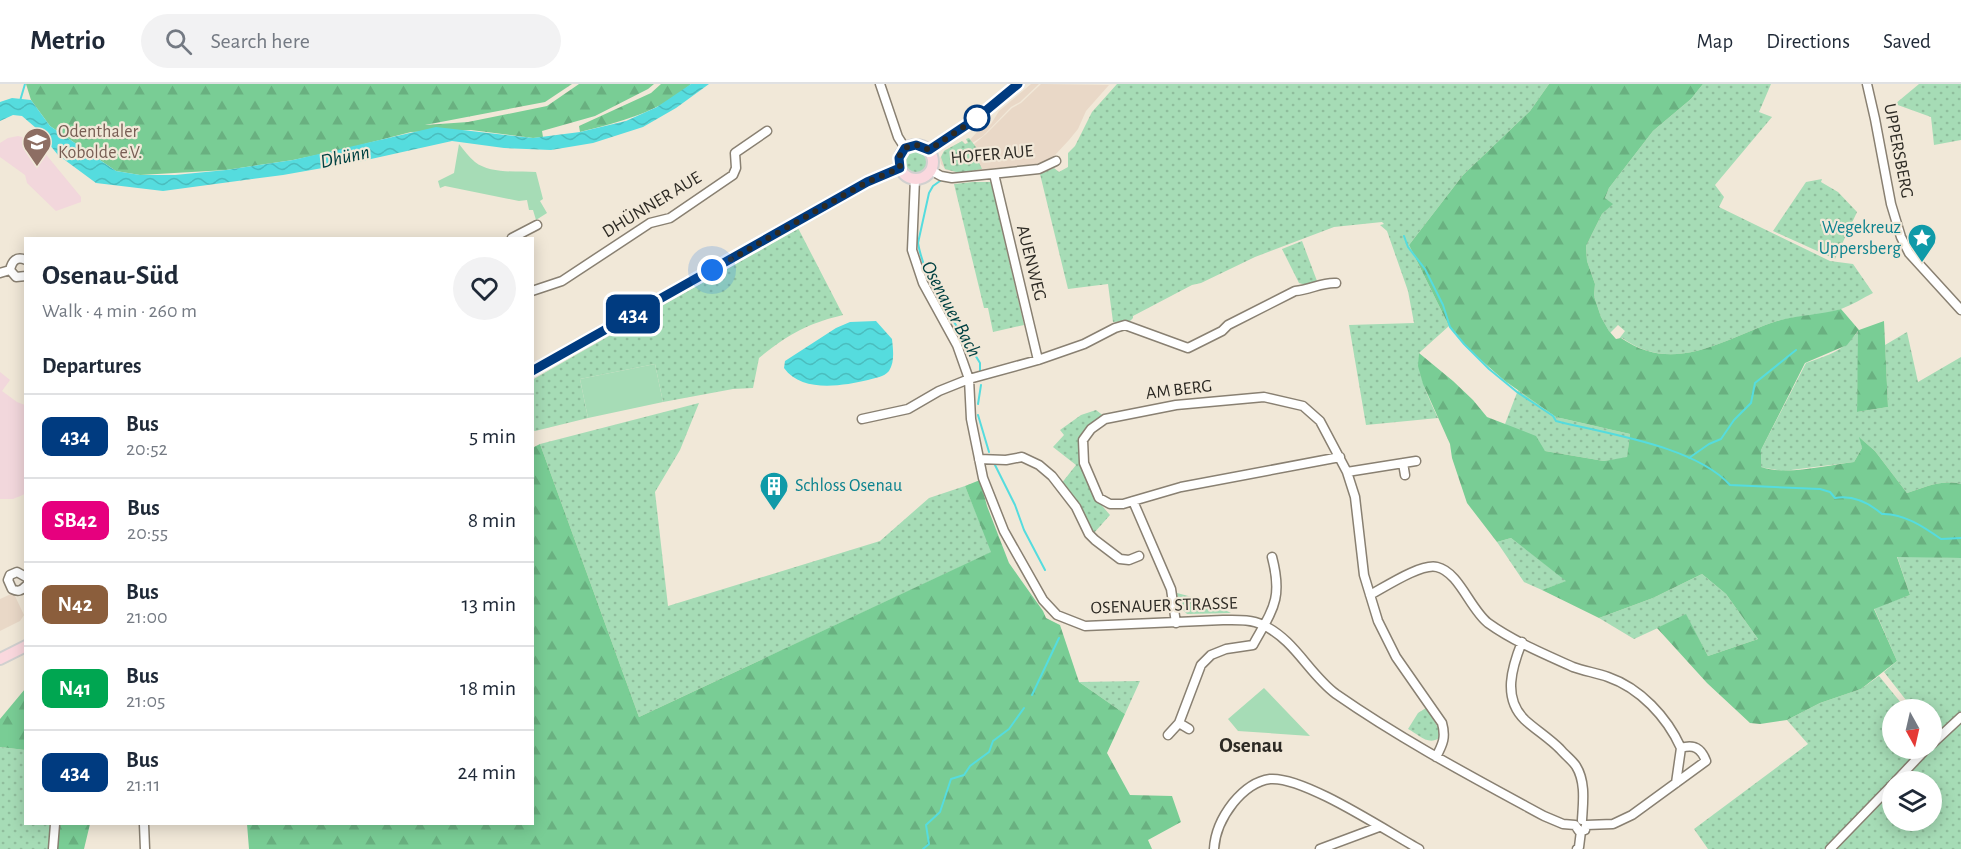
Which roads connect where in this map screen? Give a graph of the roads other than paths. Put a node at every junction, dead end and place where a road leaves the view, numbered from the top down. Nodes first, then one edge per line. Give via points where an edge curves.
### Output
1 (880, 84) edge
2 (1018, 84) edge
3 (1867, 84) edge
4 (767, 131) dead end
5 (905, 148) junction
6 (929, 150) junction
7 (1056, 161) dead end
8 (900, 168) junction
9 (932, 171) junction
10 (994, 174) junction
11 (915, 179) junction
12 (537, 225) dead end
13 (514, 237) edge
14 (24, 259) edge
15 (10, 270) junction
16 (0, 273) edge
17 (24, 276) edge
18 (1336, 283) dead end
19 (534, 290) edge
20 (1961, 310) edge
21 (1038, 360) junction
22 (534, 370) edge
23 (969, 379) junction
24 (862, 419) dead end
25 (1340, 457) junction
26 (979, 459) junction
27 (1416, 461) dead end
28 (1403, 463) junction
29 (1347, 472) junction
30 (1405, 475) dead end
31 (1132, 501) junction
32 (1139, 556) dead end
33 (1272, 557) dead end
34 (1120, 559) junction
35 (1113, 569) dead end
36 (24, 573) edge
37 (23, 588) edge
38 (1370, 595) junction
39 (1176, 623) junction
40 (1263, 625) junction
41 (1522, 642) junction
42 (24, 647) edge
43 (0, 659) edge
44 (1961, 717) edge
45 (1179, 723) junction
46 (1189, 729) dead end
47 (1168, 735) dead end
48 (1942, 735) edge
49 (1681, 748) junction
50 (1436, 757) junction
51 (1917, 759) edge
52 (1906, 771) edge
53 (1676, 783) junction
54 (1882, 795) edge
55 (55, 825) edge
56 (144, 825) edge
57 (1581, 825) junction
58 (1379, 827) junction
59 (53, 849) edge
60 (145, 849) edge
61 (1214, 849) edge
62 (1320, 849) edge
63 (1419, 849) edge
64 (1577, 849) edge
65 (1830, 849) edge

1 - 5 street
2 - 6 main road
3 - 20 street, UPPERSBERG via 1901,237 1914,261
4 - 19 street, DHÜNNER AUE via 735,153 733,175 670,218 650,223 562,281
5 - 6 main road via 916,145
5 - 8 main road via 899,158
6 - 9 main road
7 - 10 street, HOFER AUE via 1039,169
8 - 11 main road
8 - 22 main road via 867,182
9 - 10 street, HOFER AUE via 952,178
9 - 11 main road
10 - 21 street, AUENWEG
11 - 23 street, OSENAUER STRASSE via 912,250 923,283 957,345
12 - 13 street
14 - 15 street via 11,263
15 - 16 street
15 - 17 street via 16,277
18 - 21 street via 1295,291 1194,346 1182,347 1125,325
21 - 23 street
23 - 24 street via 908,409
23 - 26 street, OSENAUER STRASSE
25 - 29 street, AM BERG
25 - 31 street, AM BERG via 1181,487
25 - 31 street, AM BERG via 1320,421 1303,406 1264,397 1176,405 1105,419 1090,429 1083,440 1084,463 1099,498 1110,504
26 - 34 street via 1022,457 1039,465 1076,507 1089,534
26 - 39 street, OSENAUER STRASSE via 1004,531 1043,600 1057,615 1085,626
27 - 28 street
28 - 29 street
28 - 30 street
29 - 38 street, AM BERG via 1355,497
31 - 39 street via 1171,589
32 - 34 street
33 - 40 street via 1277,596
34 - 35 street
36 - 37 street via 13,573 8,580 12,589
38 - 41 street via 1422,568 1447,570 1483,619
38 - 50 street, AM BERG via 1396,657 1442,723 1445,733
39 - 40 street, OSENAUER STRASSE via 1246,620
40 - 45 street via 1253,645 1226,649 1211,655 1201,665
40 - 50 street, OSENAUER STRASSE via 1283,638 1334,692
41 - 49 street via 1575,668 1627,685 1659,713
41 - 57 street via 1512,669 1510,688 1515,705 1523,718 1576,766 1582,783
42 - 43 main road
44 - 48 street
45 - 46 street
45 - 47 street
49 - 53 street
49 - 53 street, OSENAUER STRASSE via 1699,748 1706,761
50 - 57 street, OSENAUER STRASSE via 1544,816 1563,824
51 - 52 street
53 - 57 street, OSENAUER STRASSE via 1613,824
54 - 65 street
55 - 59 street
56 - 60 street
57 - 64 street
58 - 61 street via 1296,782 1270,779 1244,790 1229,808 1222,818
58 - 62 street
58 - 63 street

